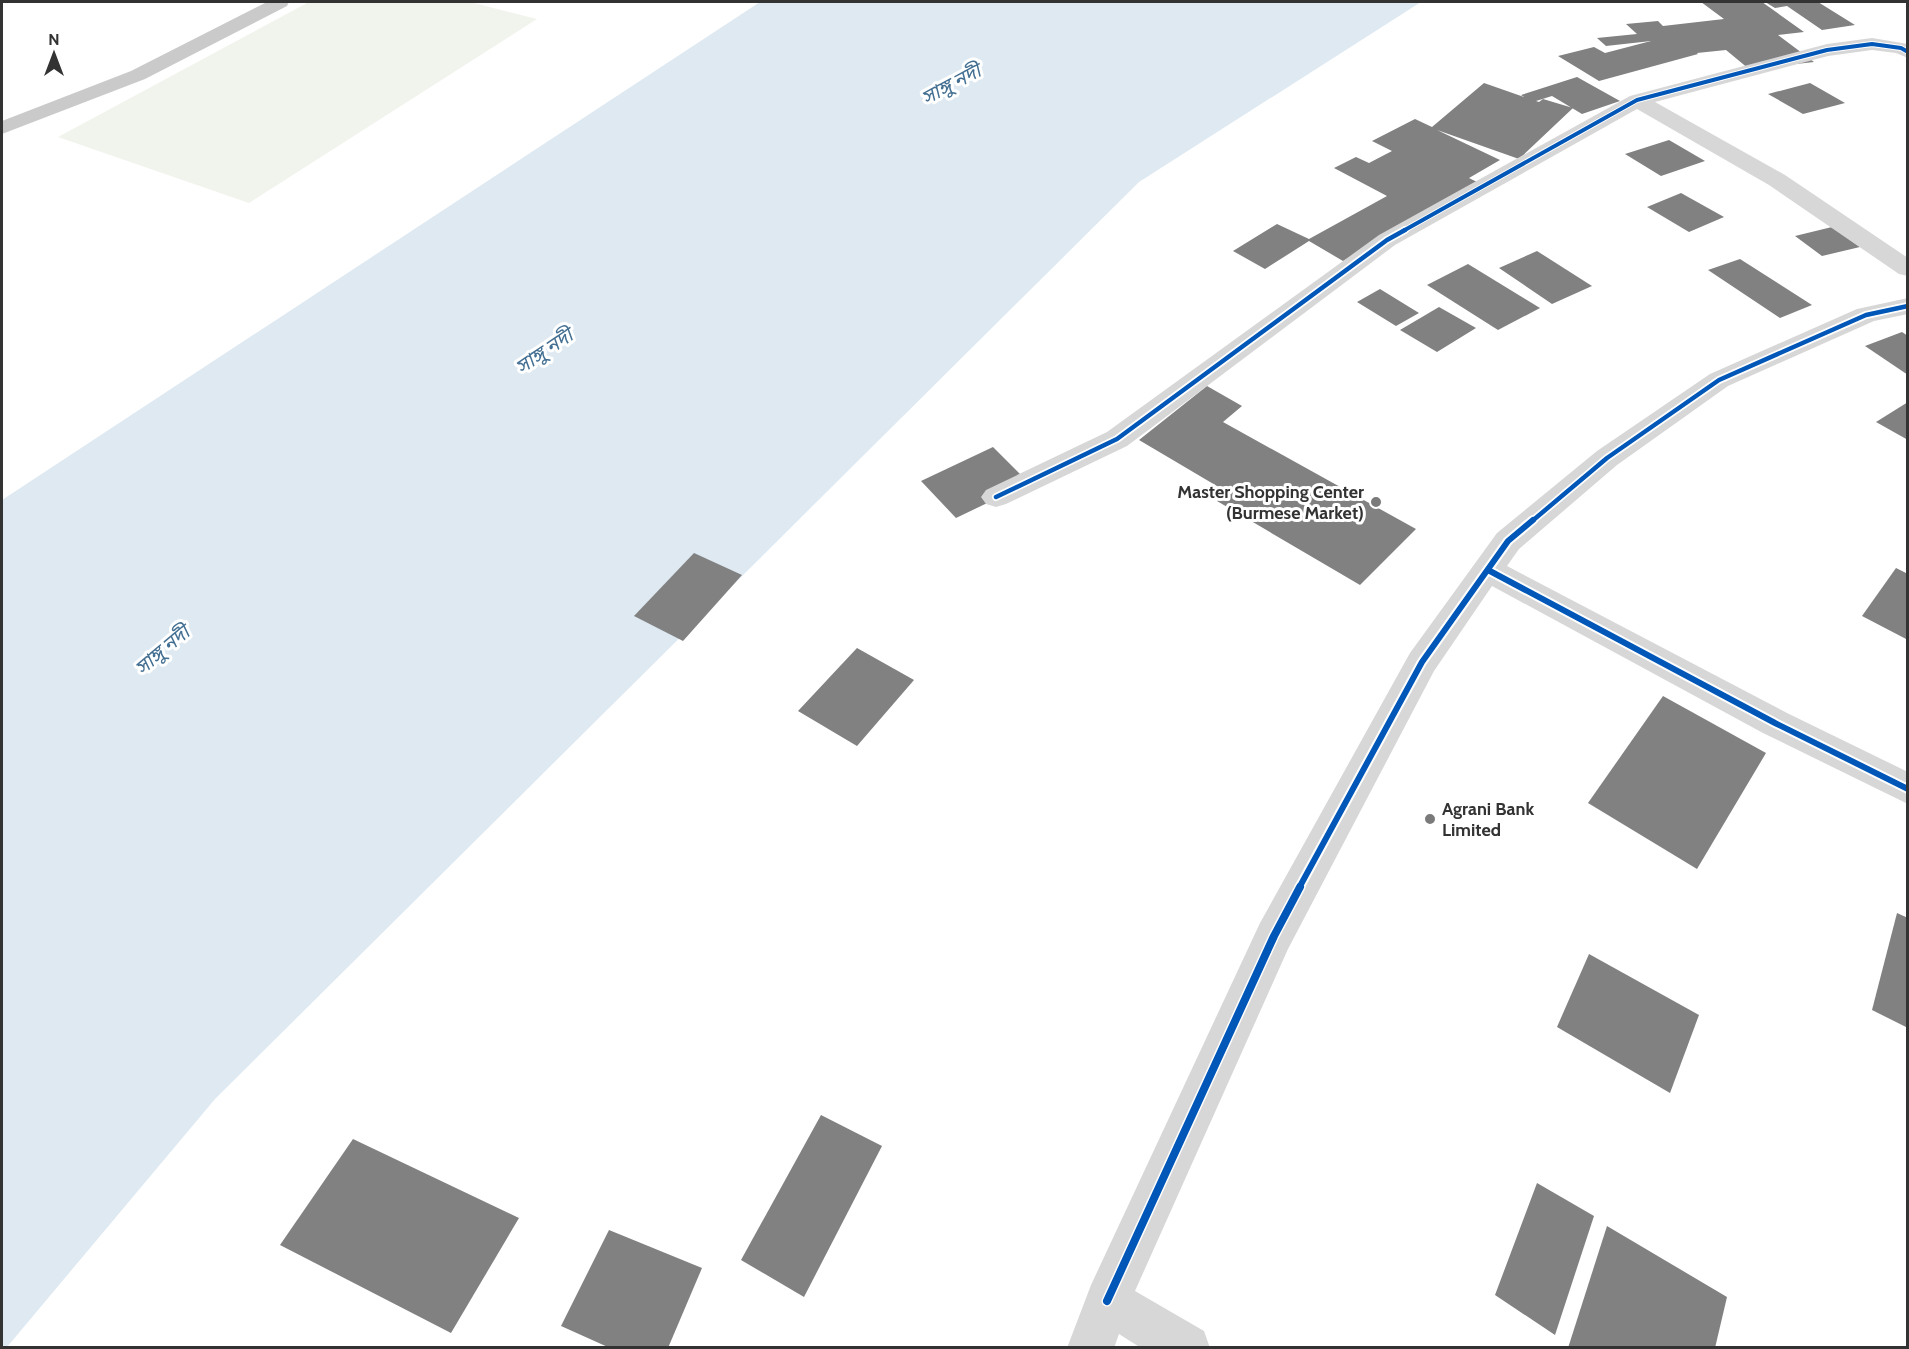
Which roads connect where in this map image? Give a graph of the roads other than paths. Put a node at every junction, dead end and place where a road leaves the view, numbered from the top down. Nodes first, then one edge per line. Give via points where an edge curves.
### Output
1 (280, 2) edge
2 (1908, 52) edge
3 (1637, 100) junction
4 (2, 128) edge
5 (1908, 269) edge
6 (1908, 306) edge
7 (996, 497) dead end
8 (1488, 570) junction
9 (1908, 789) edge
10 (1107, 1301) junction
11 (1090, 1347) edge
12 (1187, 1347) edge

1 - 4 main road via 138,75
2 - 3 street via 1872,44 1827,50
3 - 5 street via 1777,180
3 - 7 street via 1387,240 1117,439
6 - 8 street via 1866,315 1719,380 1607,458 1508,542
8 - 9 street
8 - 10 street via 1422,662 1275,936
10 - 11 street
10 - 12 street

